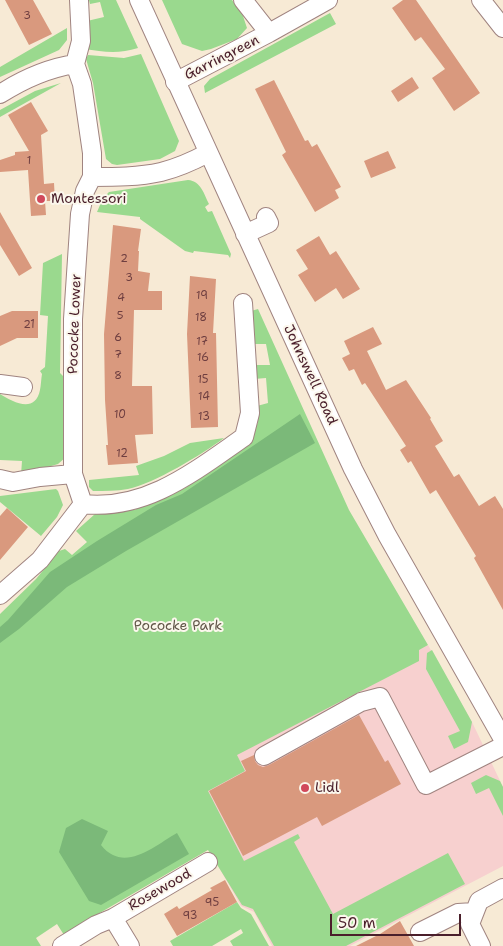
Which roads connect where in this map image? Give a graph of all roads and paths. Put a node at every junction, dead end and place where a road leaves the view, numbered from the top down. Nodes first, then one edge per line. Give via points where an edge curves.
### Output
1 (79, 0) edge
2 (139, 0) edge
3 (244, 0) edge
4 (328, 0) edge
5 (481, 0) edge
6 (503, 28) edge
7 (269, 33) junction
8 (75, 64) junction
9 (176, 82) junction
10 (0, 94) edge
11 (208, 154) junction
12 (92, 177) junction
13 (266, 217) dead end
14 (245, 234) junction
15 (243, 303) dead end
16 (0, 384) edge
17 (23, 386) dead end
18 (73, 474) junction
19 (0, 479) edge
20 (83, 504) junction
21 (0, 595) edge
22 (503, 739) edge
23 (503, 746) edge
24 (264, 756) dead end
25 (208, 862) dead end
26 (503, 888) edge
27 (474, 912) junction
28 (113, 918) junction
29 (420, 932) dead end
30 (62, 946) edge
31 (130, 946) edge
32 (481, 946) edge

1 - 8 street via 81,41
2 - 9 street, Johnswell Road
3 - 7 street, Garringreen
4 - 7 street, Garringreen
5 - 6 street
7 - 9 street, Garringreen
8 - 10 street via 39,74
8 - 12 street via 82,84 92,153
9 - 11 street, Johnswell Road
11 - 12 street via 159,173
11 - 14 street, Johnswell Road
12 - 18 street, Pococke Lower via 80,214 73,319
13 - 14 street via 269,223
14 - 22 street, Johnswell Road via 353,469
15 - 20 street via 250,413 244,437 169,486 135,501 97,506
16 - 17 street
18 - 19 street via 14,482
18 - 20 street, Pococke Lower
20 - 21 street via 40,560
23 - 24 street via 426,785 380,697 361,702
25 - 28 street, Rosewood
26 - 27 street via 479,901
27 - 29 street via 458,913
27 - 32 street via 470,924
28 - 30 street, Rosewood
28 - 31 street, Rosewood

